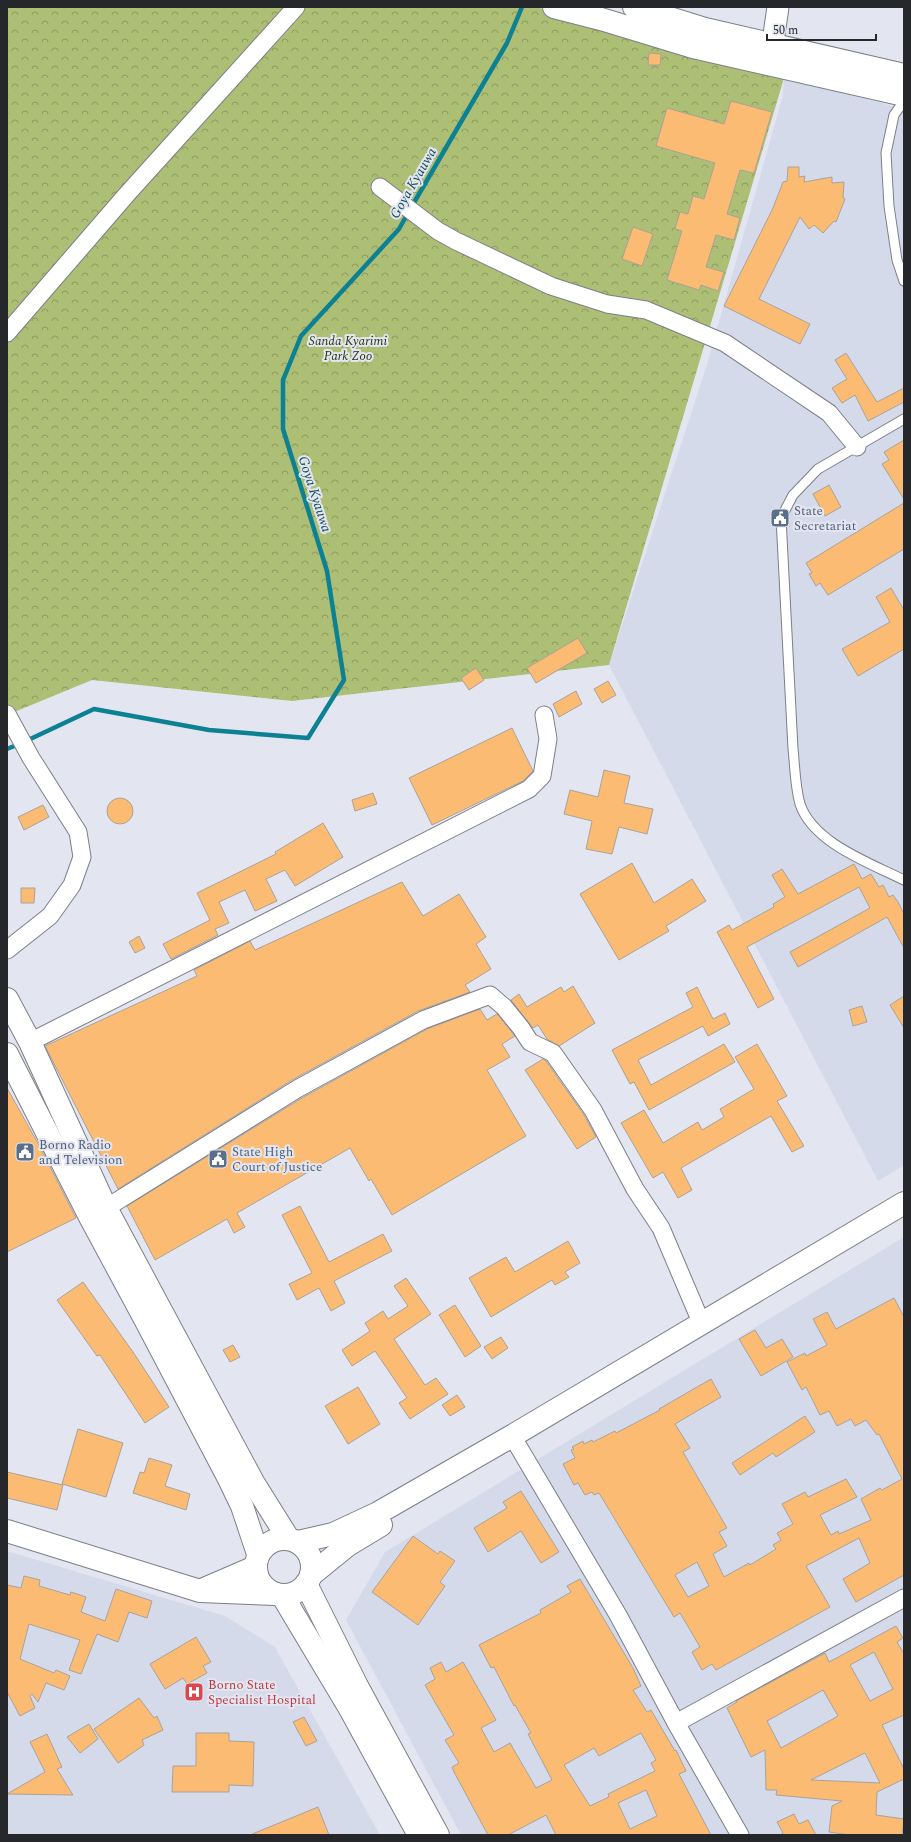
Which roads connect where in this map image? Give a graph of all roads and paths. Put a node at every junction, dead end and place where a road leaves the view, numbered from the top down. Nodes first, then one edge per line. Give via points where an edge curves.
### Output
1 (296, 7) edge
2 (554, 7) edge
3 (634, 7) edge
4 (778, 7) edge
5 (771, 55) junction
6 (904, 75) edge
7 (904, 95) edge
8 (904, 101) edge
9 (385, 191) dead end
10 (904, 281) edge
11 (7, 333) edge
12 (904, 419) edge
13 (857, 447) junction
14 (544, 714) dead end
15 (8, 716) edge
16 (904, 880) edge
17 (7, 950) edge
18 (7, 999) edge
19 (30, 1042) junction
20 (7, 1054) edge
21 (904, 1203) edge
22 (106, 1208) junction
23 (904, 1217) edge
24 (702, 1322) junction
25 (518, 1446) junction
26 (7, 1531) edge
27 (293, 1540) junction
28 (256, 1561) junction
29 (309, 1579) junction
30 (200, 1591) junction
31 (279, 1594) junction
32 (904, 1598) edge
33 (676, 1723) junction
34 (419, 1835) edge
35 (438, 1835) edge
36 (740, 1835) edge

1 - 11 street via 128,193
2 - 5 main road via 693,47
3 - 5 main road via 705,29
4 - 5 street
5 - 6 main road
5 - 7 main road
8 - 10 lane via 894,115 886,153 890,214 897,260
9 - 13 street via 438,231 551,286 607,304 646,310 725,343 829,413
12 - 13 lane
13 - 16 lane via 818,469 805,481 792,495 781,518 796,785 800,804 809,822 819,832 832,843
14 - 19 street via 548,739 542,776 529,789
15 - 17 street via 31,758 78,832 82,856 72,885 50,916
18 - 19 main road
19 - 22 main road
20 - 28 main road via 229,1479 242,1506
21 - 24 main road
22 - 24 street via 297,1089 422,1020 490,995 504,1007 530,1042 553,1053 593,1110 635,1189 661,1228
22 - 27 main road via 253,1482
23 - 25 main road
24 - 27 main road via 378,1513 333,1534
25 - 29 main road via 348,1545
25 - 33 street via 618,1615
26 - 30 main road
27 - 28 main road via 274,1540 262,1548
27 - 29 main road via 305,1548 310,1556 312,1566
28 - 30 main road
28 - 31 main road via 257,1576 261,1584 267,1590
29 - 31 main road via 300,1590 291,1594
29 - 35 main road via 357,1686
30 - 31 main road
31 - 34 main road via 349,1707
32 - 33 street
33 - 36 street

